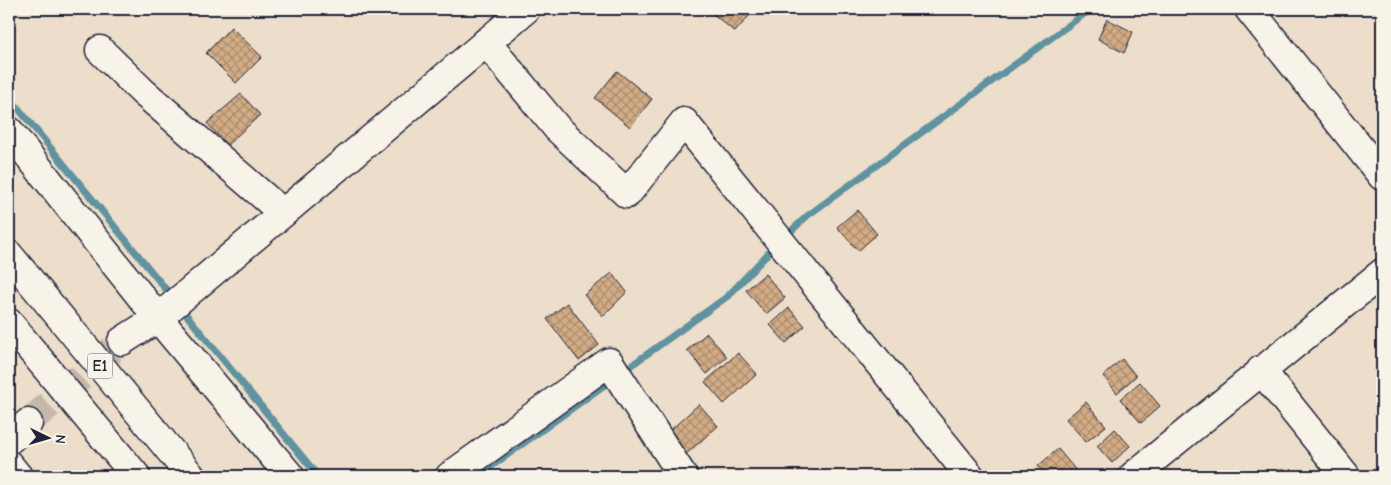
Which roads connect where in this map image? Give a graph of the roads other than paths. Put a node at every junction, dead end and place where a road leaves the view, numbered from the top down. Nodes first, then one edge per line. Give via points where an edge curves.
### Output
1 (526, 9) edge
2 (1249, 9) edge
3 (486, 42) junction
4 (100, 50) dead end
5 (9, 131) edge
6 (1382, 176) edge
7 (283, 213) junction
8 (9, 255) edge
9 (1382, 273) edge
10 (158, 318) junction
11 (9, 323) edge
12 (122, 341) tunnel mouth
13 (1261, 370) junction
14 (9, 465) edge
15 (18, 476) edge
16 (136, 476) edge
17 (191, 476) edge
18 (290, 476) edge
19 (450, 476) edge
20 (683, 476) edge
21 (970, 476) edge
22 (1133, 476) edge
23 (1346, 476) edge

1 - 3 main road
2 - 6 main road
3 - 7 main road
3 - 21 main road via 557,128 627,194 684,122
4 - 7 main road via 143,92
5 - 10 main road
7 - 10 main road
8 - 17 main road, E1
9 - 13 main road
10 - 12 main road
10 - 18 main road
11 - 16 main road
13 - 22 main road
13 - 23 main road
14 - 15 main road
19 - 20 main road via 609,362

